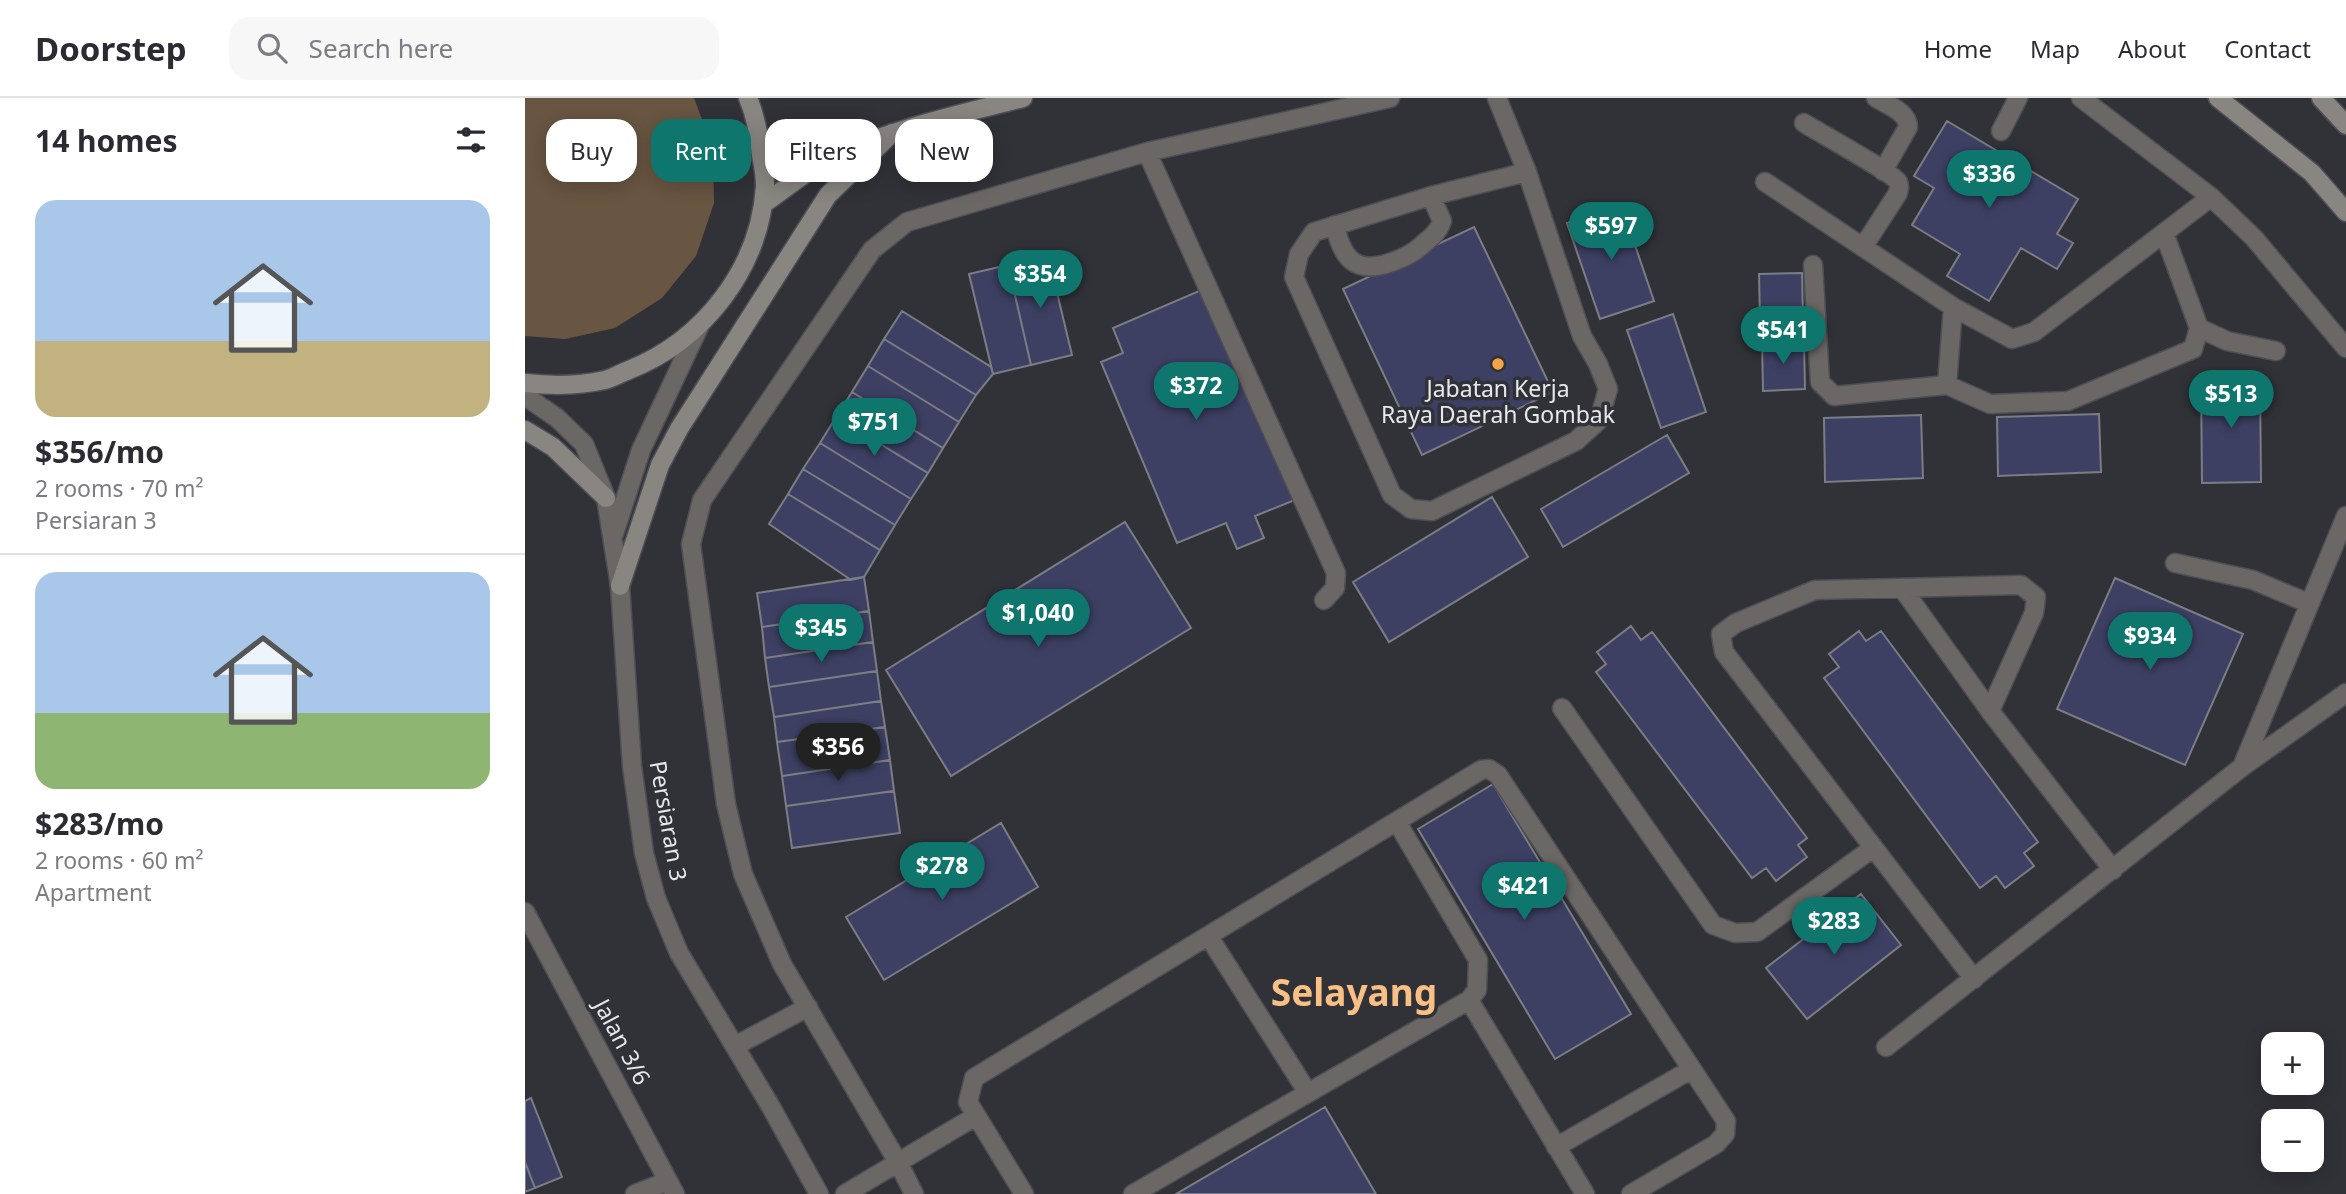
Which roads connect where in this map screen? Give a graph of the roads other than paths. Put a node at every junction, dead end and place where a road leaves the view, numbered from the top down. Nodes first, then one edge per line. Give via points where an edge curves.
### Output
1 (748, 98) edge
2 (1023, 98) edge
3 (1390, 98) edge
4 (1497, 98) edge
5 (1876, 98) edge
6 (2018, 98) edge
7 (2081, 98) edge
8 (2218, 98) edge
9 (2321, 98) edge
10 (1804, 123) dead end
11 (2346, 125) edge
12 (2001, 131) dead end
13 (892, 133) junction
14 (1147, 152) junction
15 (1883, 171) junction
16 (1527, 172) junction
17 (1765, 182) dead end
18 (1431, 196) junction
19 (2211, 197) junction
20 (763, 204) junction
21 (2346, 212) edge
22 (1335, 225) junction
23 (2164, 233) junction
24 (1863, 247) junction
25 (1814, 265) dead end
26 (1954, 307) junction
27 (699, 327) junction
28 (2199, 328) junction
29 (2346, 348) edge
30 (2276, 351) dead end
31 (525, 383) edge
32 (1947, 385) junction
33 (525, 396) edge
34 (525, 430) edge
35 (607, 498) junction
36 (2346, 516) edge
37 (612, 540) junction
38 (2175, 564) dead end
39 (620, 586) junction
40 (1902, 588) junction
41 (1324, 600) dead end
42 (2308, 603) junction
43 (2346, 693) edge
44 (1562, 708) dead end
45 (1990, 710) junction
46 (2242, 767) junction
47 (1397, 822) junction
48 (1873, 848) junction
49 (2113, 870) junction
50 (525, 913) edge
51 (1209, 937) junction
52 (1973, 979) junction
53 (1469, 1000) junction
54 (808, 1007) junction
55 (735, 1046) junction
56 (1886, 1047) dead end
57 (1692, 1069) junction
58 (1308, 1093) junction
59 (976, 1116) junction
60 (1556, 1147) junction
61 (899, 1164) junction
62 (672, 1187) edge
63 (635, 1194) edge
64 (819, 1194) edge
65 (845, 1194) edge
66 (915, 1194) edge
67 (1024, 1194) edge
68 (1133, 1194) edge
69 (1585, 1194) edge
70 (1631, 1194) edge

1 - 20 main road via 757,119
2 - 13 main road
3 - 14 street
4 - 16 street
5 - 15 street via 1909,121
6 - 12 street
7 - 19 street
8 - 21 main road via 2312,173
9 - 11 main road
10 - 15 street
13 - 20 main road via 826,161
13 - 39 main road via 828,195 679,429 660,465
14 - 41 street via 1335,573 1335,589
14 - 54 street via 907,222 872,250 702,500 691,544 726,804 743,874 782,964
15 - 24 street via 1896,179 1898,193
16 - 18 street
16 - 22 street via 1582,336 1608,388 1599,420 1576,441 1433,511 1411,509 1392,495 1294,277 1299,254 1314,232
17 - 24 street
18 - 22 street
18 - 22 street via 1442,221 1439,230 1411,255 1374,269 1348,257 1339,245
19 - 23 street
19 - 29 street via 2254,238
20 - 27 main road via 751,250 729,291
23 - 26 street via 2034,332 2012,339
23 - 28 street
24 - 26 street
25 - 32 street via 1820,382 1826,390 1833,396
26 - 32 street
27 - 31 main road via 656,359 606,379 553,386
27 - 37 street, Persiaran 3 via 641,450
28 - 30 street via 2227,341
28 - 32 street via 2193,349 2068,401 1990,404
33 - 35 street, Persiaran 3 via 585,444
34 - 35 main road via 553,447
35 - 37 street, Persiaran 3
36 - 42 street
37 - 39 street, Persiaran 3
38 - 42 street via 2253,580
39 - 55 street, Persiaran 3 via 632,766 644,853 656,898 680,953
40 - 45 street
40 - 45 street via 2021,585 2036,597 2034,613
40 - 48 street via 1815,590 1736,623 1721,634 1724,652
42 - 46 street
43 - 46 street
44 - 48 street via 1713,925 1735,933 1756,932
45 - 49 street
46 - 49 street
47 - 51 street
47 - 53 street via 1478,960 1477,990
47 - 57 street via 1481,770 1498,775
48 - 52 street
49 - 52 street
50 - 62 street, Jalan 3/6
51 - 58 street
51 - 59 street via 974,1078 968,1102
52 - 56 street
53 - 58 street
53 - 60 street
54 - 55 street
54 - 61 street
55 - 64 street, Persiaran 3
57 - 60 street
57 - 70 street via 1726,1121 1725,1134 1716,1144
58 - 68 street
59 - 61 street
59 - 67 street
60 - 69 street
61 - 65 street
61 - 66 street
62 - 63 street

